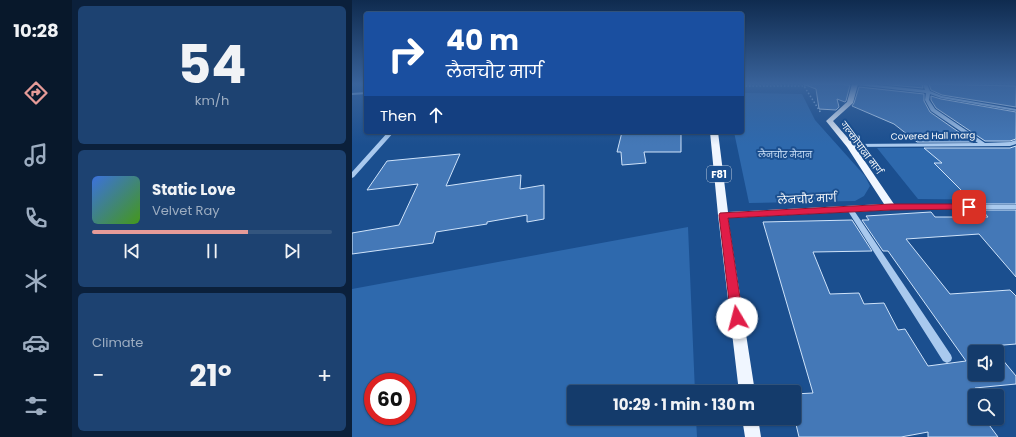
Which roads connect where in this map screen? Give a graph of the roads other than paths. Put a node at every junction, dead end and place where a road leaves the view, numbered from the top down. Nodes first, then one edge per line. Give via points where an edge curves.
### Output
1 (850, 104) edge
2 (930, 104) edge
3 (984, 104) edge
4 (1016, 110) edge
5 (389, 134) edge
6 (714, 134) edge
7 (1016, 142) edge
8 (983, 144) junction
9 (850, 146) junction
10 (352, 176) edge
11 (891, 207) junction
12 (1016, 207) edge
13 (849, 208) junction
14 (723, 215) junction
15 (947, 358) dead end
16 (746, 385) edge
17 (751, 425) edge
18 (753, 437) edge

1 - 9 main road, गल्कोपाखा मार्ग via 829,121
2 - 8 street via 933,110
3 - 4 street
5 - 10 street
6 - 14 main road, F81
7 - 8 street, Covered Hall marg
8 - 9 street, Covered Hall marg
9 - 11 main road, गल्कोपाखा मार्ग
11 - 12 street
11 - 13 main road, लैनचौर मार्ग
13 - 14 main road, लैनचौर मार्ग
13 - 15 street
14 - 16 main road, F81
17 - 18 main road

